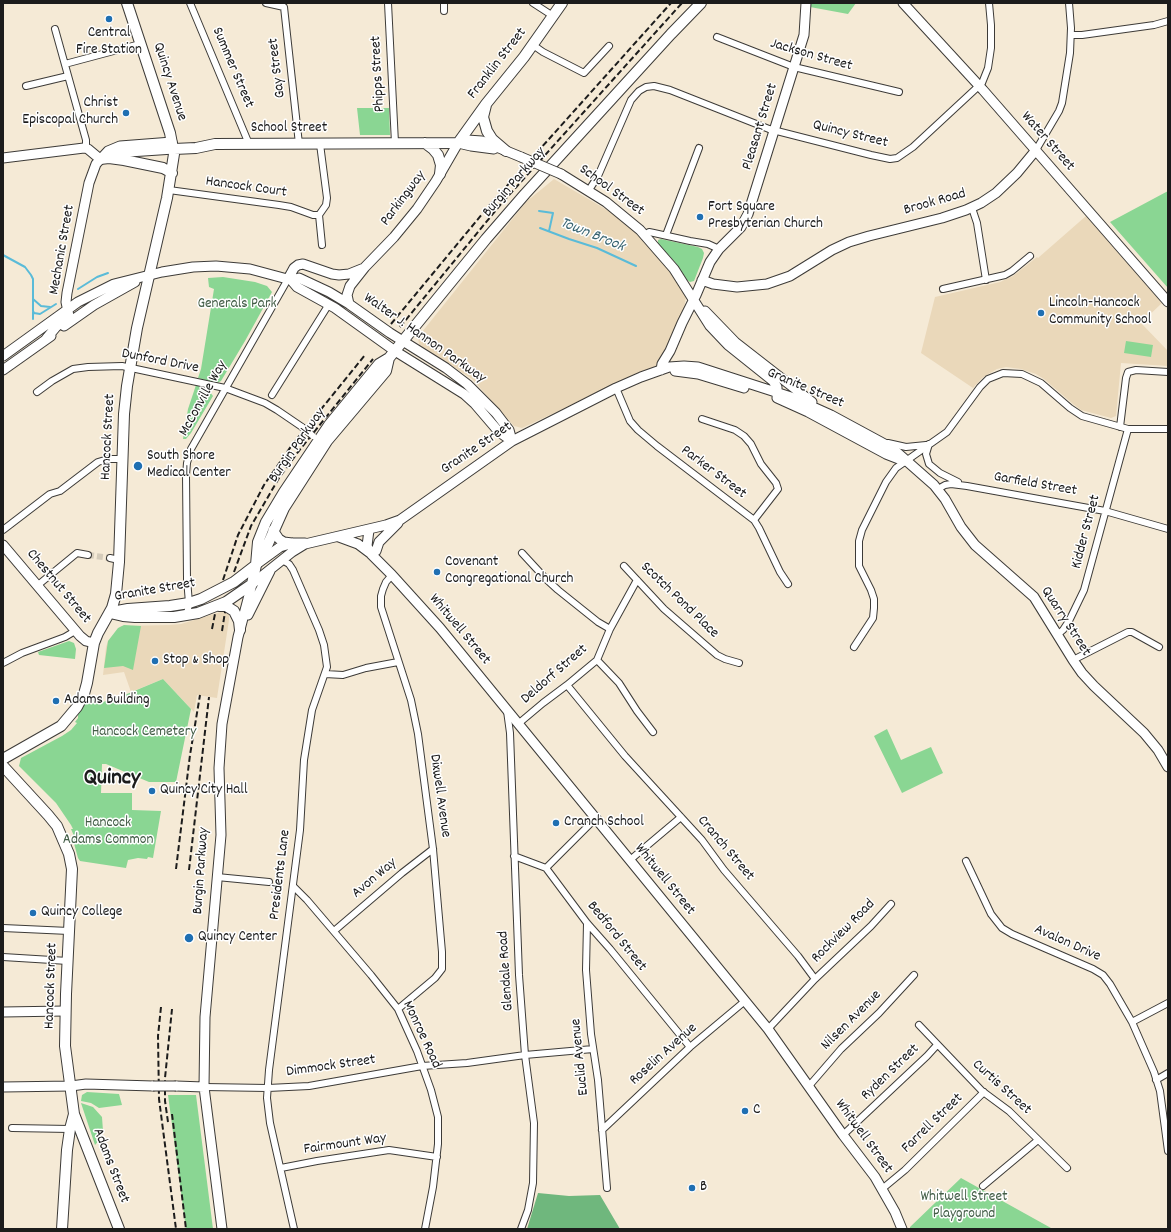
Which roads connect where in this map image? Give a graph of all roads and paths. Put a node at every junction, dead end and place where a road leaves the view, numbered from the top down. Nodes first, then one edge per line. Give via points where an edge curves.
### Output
1 (127, 3) edge
2 (190, 3) edge
3 (266, 3) edge
4 (388, 3) edge
5 (444, 3) edge
6 (532, 3) edge
7 (562, 3) edge
8 (697, 3) edge
9 (701, 3) edge
10 (806, 3) edge
11 (903, 3) edge
12 (989, 3) edge
13 (1069, 3) edge
14 (444, 11) dead end
15 (553, 16) junction
16 (1168, 21) edge
17 (55, 29) dead end
18 (671, 34) junction
19 (1071, 35) junction
20 (717, 38) dead end
21 (140, 44) junction
22 (533, 45) junction
23 (609, 46) dead end
24 (65, 64) junction
25 (794, 67) junction
26 (68, 76) junction
27 (26, 86) dead end
28 (980, 86) junction
29 (899, 92) dead end
30 (486, 104) junction
31 (775, 130) junction
32 (396, 143) junction
33 (425, 143) junction
34 (458, 143) junction
35 (249, 144) junction
36 (299, 144) junction
37 (320, 144) junction
38 (173, 146) junction
39 (86, 148) junction
40 (699, 148) dead end
41 (1036, 150) junction
42 (506, 151) junction
43 (3, 158) edge
44 (100, 159) junction
45 (172, 173) junction
46 (440, 174) junction
47 (169, 190) junction
48 (589, 190) junction
49 (972, 208) junction
50 (319, 214) junction
51 (644, 235) junction
52 (666, 235) junction
53 (322, 245) dead end
54 (719, 249) junction
55 (1030, 256) dead end
56 (365, 267) junction
57 (149, 275) junction
58 (290, 279) junction
59 (702, 280) junction
60 (986, 280) junction
61 (944, 289) dead end
62 (694, 300) junction
63 (1168, 302) edge
64 (329, 304) junction
65 (349, 304) junction
66 (68, 309) junction
67 (46, 339) junction
68 (403, 342) junction
69 (392, 354) junction
70 (3, 356) edge
71 (130, 367) junction
72 (3, 370) edge
73 (661, 370) junction
74 (1168, 372) edge
75 (225, 388) junction
76 (616, 388) junction
77 (38, 392) dead end
78 (777, 392) junction
79 (272, 395) dead end
80 (783, 400) junction
81 (838, 418) junction
82 (702, 419) dead end
83 (1120, 427) junction
84 (1128, 429) junction
85 (1168, 430) edge
86 (316, 438) junction
87 (877, 440) junction
88 (512, 441) junction
89 (930, 444) junction
90 (122, 459) junction
91 (905, 461) junction
92 (967, 486) junction
93 (938, 489) junction
94 (1105, 511) junction
95 (405, 517) junction
96 (754, 520) junction
97 (1168, 528) edge
98 (3, 530) edge
99 (273, 530) junction
100 (369, 530) junction
101 (338, 536) junction
102 (308, 543) junction
103 (293, 544) junction
104 (4, 548) edge
105 (374, 552) junction
106 (522, 553) dead end
107 (88, 555) tunnel mouth
108 (282, 560) junction
109 (256, 565) junction
110 (274, 566) junction
111 (624, 566) dead end
112 (392, 575) junction
113 (637, 580) junction
114 (252, 584) junction
115 (788, 584) dead end
116 (38, 586) junction
117 (189, 603) junction
118 (219, 606) junction
119 (110, 613) junction
120 (187, 615) junction
121 (610, 628) junction
122 (75, 630) junction
123 (240, 630) junction
124 (1057, 634) junction
125 (94, 643) junction
126 (854, 647) dead end
127 (1159, 647) dead end
128 (597, 660) junction
129 (1073, 660) junction
130 (398, 662) junction
131 (3, 663) edge
132 (739, 663) dead end
133 (325, 674) junction
134 (568, 685) junction
135 (507, 710) junction
136 (518, 724) junction
137 (653, 732) dead end
138 (3, 758) edge
139 (3, 766) edge
140 (1168, 767) edge
141 (681, 817) junction
142 (596, 818) junction
143 (434, 849) junction
144 (514, 856) junction
145 (630, 860) junction
146 (966, 861) dead end
147 (546, 868) junction
148 (217, 877) junction
149 (269, 882) dead end
150 (293, 886) junction
151 (891, 904) dead end
152 (587, 923) junction
153 (3, 928) edge
154 (70, 931) junction
155 (334, 931) junction
156 (3, 957) edge
157 (68, 961) junction
158 (914, 975) dead end
159 (815, 979) junction
160 (744, 1001) junction
161 (1168, 1003) edge
162 (398, 1009) junction
163 (65, 1011) junction
164 (3, 1012) edge
165 (1132, 1022) junction
166 (919, 1025) dead end
167 (768, 1029) junction
168 (938, 1045) junction
169 (690, 1047) junction
170 (593, 1049) junction
171 (525, 1055) junction
172 (422, 1066) junction
173 (1168, 1073) edge
174 (1156, 1080) junction
175 (71, 1086) junction
176 (809, 1086) junction
177 (3, 1087) edge
178 (204, 1087) junction
179 (268, 1088) junction
180 (984, 1092) junction
181 (74, 1114) junction
182 (12, 1128) dead end
183 (70, 1129) junction
184 (602, 1130) junction
185 (843, 1135) junction
186 (1038, 1140) junction
187 (1168, 1151) edge
188 (437, 1157) junction
189 (281, 1168) junction
190 (1067, 1168) dead end
191 (984, 1186) dead end
192 (607, 1188) dead end
193 (882, 1189) junction
194 (62, 1229) edge
195 (119, 1229) edge
196 (222, 1229) edge
197 (294, 1229) edge
198 (425, 1229) edge
199 (521, 1229) edge
200 (902, 1229) edge

1 - 21 main road, Quincy Avenue
2 - 35 street, Summer Street
3 - 36 street, Gay Street via 284,7
4 - 32 street, Phipps Street
5 - 14 street
6 - 15 street
7 - 15 main road, Franklin Street
8 - 18 main road, Burgin Parkway
9 - 18 main road, Burgin Parkway
10 - 25 main road, Pleasant Street via 805,32
11 - 28 main road, Water Street
12 - 28 street, Quincy Street via 991,48 986,75
13 - 19 street, Brook Road
15 - 22 main road, Franklin Street
16 - 19 street
17 - 24 street
18 - 68 main road, Burgin Parkway via 525,194
19 - 41 street, Brook Road via 1069,67 1061,105
20 - 25 street, Jackson Street
21 - 24 street
21 - 38 main road, Quincy Avenue
22 - 23 street via 584,72
22 - 30 main road, Franklin Street
24 - 26 street
25 - 29 street, Jackson Street
25 - 31 main road, Pleasant Street
26 - 27 street
26 - 39 street
28 - 31 street, Quincy Street via 914,147 895,159
28 - 41 main road, Water Street
30 - 34 main road, Franklin Street
30 - 42 main road via 486,131
31 - 48 street, Quincy Street via 670,90 650,86 631,100 598,176
31 - 54 main road, Pleasant Street via 746,218
32 - 33 main road, School Street
32 - 37 main road, School Street
33 - 34 main road, School Street
33 - 46 main road via 438,155
34 - 42 main road, School Street via 475,140
34 - 46 main road, Parkingway
35 - 36 main road, School Street
35 - 38 main road, School Street via 215,144 196,148
36 - 37 main road, School Street
37 - 50 street via 327,198 326,205
38 - 44 main road via 124,152
38 - 45 main road, Hancock Street
39 - 43 main road
39 - 44 main road
40 - 52 street
41 - 49 main road, Brook Road via 1001,189
41 - 63 main road, Water Street
42 - 48 main road, School Street, bridge via 561,174
44 - 45 main road via 124,160 163,168
44 - 66 main road, Mechanic Street via 89,183 67,293
45 - 47 main road, Hancock Street
46 - 56 main road, Parkingway via 412,216
47 - 50 street, Hancock Court via 279,205 313,215
47 - 57 main road, Hancock Street
48 - 51 main road, School Street via 623,215
49 - 59 main road, Brook Road via 849,242 790,276 767,284 737,287
49 - 60 street via 977,223
50 - 53 street
51 - 52 street via 651,232
51 - 62 main road, School Street via 670,263
52 - 54 street via 711,244
54 - 59 main road, Pleasant Street
55 - 60 street via 1007,274
56 - 58 main road, Parkingway via 339,275 304,264 294,268
56 - 65 main road, Parkingway via 348,291
57 - 58 main road, Walter J. Hannon Parkway via 181,268 216,266 250,269
57 - 66 main road, Walter J. Hannon Parkway via 108,286
57 - 67 main road, Walter J. Hannon Parkway via 94,305
57 - 71 main road, Hancock Street
58 - 64 main road, Walter J. Hannon Parkway via 297,287
58 - 65 main road, Walter J. Hannon Parkway via 304,280
58 - 75 street, McConville Way
59 - 62 main road, Pleasant Street
60 - 61 street
62 - 73 main road, Pleasant Street
62 - 78 main road, School Street via 714,331 773,381
62 - 81 main road, School Street via 741,348 796,391
64 - 69 main road, Walter J. Hannon Parkway via 375,336
64 - 79 street
65 - 68 main road, Walter J. Hannon Parkway
66 - 67 main road, Mechanic Street via 68,318
66 - 70 main road, Walter J. Hannon Parkway
67 - 72 main road
68 - 69 main road, Burgin Parkway
68 - 88 main road, Walter J. Hannon Parkway via 470,386 503,422
69 - 86 main road, Burgin Parkway via 379,364
69 - 88 main road, Walter J. Hannon Parkway via 464,394 499,432
69 - 99 main road, Burgin Parkway via 386,371 327,441 284,508
71 - 75 street, Dunford Drive
71 - 77 street, Dunford Drive via 73,369
71 - 90 main road, Hancock Street via 124,409
73 - 76 main road, Granite Street
73 - 78 main road, Granite Street via 674,366 693,366
73 - 80 main road, Granite Street via 698,374
74 - 83 street via 1128,372
75 - 86 street, Dunford Drive, bridge via 277,410
75 - 117 street, McConville Way via 191,449 187,463
76 - 88 main road, Granite Street
76 - 96 street, Parker Street via 630,421 638,430
78 - 80 main road, School Street via 778,397
78 - 81 main road, Granite Street
80 - 91 main road, Granite Street via 886,454
81 - 87 main road, Granite Street
82 - 96 street via 735,430 744,436 776,483 778,489
83 - 84 street
83 - 89 street via 1079,414 1041,383 1022,374 1006,372 995,375 983,384 953,427
84 - 85 street
84 - 94 street, Kidder Street
86 - 109 main road, Burgin Parkway via 266,522 258,542
87 - 89 street via 906,447
87 - 91 main road, Granite Street via 892,448
88 - 95 main road, Granite Street
89 - 91 street
89 - 92 street, Garfield Street via 926,456 931,466 948,478
90 - 98 street via 101,460
90 - 119 main road, Hancock Street via 115,559 116,594
91 - 93 main road, Quarry Street
91 - 126 street via 891,472 860,537 859,566 871,590 874,608 872,618
92 - 93 street, Garfield Street via 951,484
92 - 94 street, Garfield Street
93 - 124 main road, Quarry Street via 972,541 1030,593
94 - 97 street, Garfield Street
94 - 124 street, Kidder Street via 1082,596 1067,625
95 - 100 main road, Granite Street
95 - 105 main road via 378,542
96 - 115 street, Parker Street
99 - 103 main road via 279,539
99 - 109 main road, Burgin Parkway
100 - 101 main road, Granite Street
100 - 105 main road, Whitwell Street via 373,537
101 - 102 main road, Granite Street
101 - 105 main road
102 - 103 main road, Granite Street
102 - 108 main road, Granite Street
103 - 109 main road, Granite Street via 274,550
104 - 116 main road, Chestnut Street
105 - 112 main road, Whitwell Street
106 - 121 street via 546,580 598,622
107 - 116 street via 77,553
108 - 110 main road, Granite Street
108 - 133 street, Presidents Lane via 293,570 322,638 327,667
109 - 114 main road, Burgin Parkway
109 - 117 main road, Granite Street via 227,587
110 - 114 main road, Granite Street
110 - 123 main road
111 - 113 street, Scotch Pond Place
112 - 130 street, Dixwell Avenue via 383,589 381,603
112 - 135 main road, Whitwell Street via 440,628
113 - 121 street, Deldorf Street
113 - 132 street, Scotch Pond Place via 716,654
114 - 118 main road, Granite Street
114 - 123 main road, Burgin Parkway
116 - 122 main road, Chestnut Street
117 - 119 main road, Granite Street
117 - 120 street, McConville Way
118 - 120 main road, Granite Street
118 - 123 main road via 226,606 234,611
119 - 120 main road, Granite Street via 128,617
119 - 125 main road, Hancock Street
121 - 128 street, Deldorf Street
122 - 125 main road, Chestnut Street via 83,639
122 - 131 street
123 - 148 main road, Burgin Parkway via 220,745 220,835
124 - 129 main road, Quarry Street
125 - 138 main road, Hancock Street via 84,694 67,721
127 - 129 street via 1128,632
128 - 134 street, Deldorf Street
128 - 137 street via 619,683
129 - 140 main road, Quarry Street via 1094,686 1144,733
130 - 133 street via 343,675
130 - 143 street, Dixwell Avenue via 411,700 418,734
133 - 150 street, Presidents Lane via 312,710 304,760 300,830
134 - 136 street, Deldorf Street
134 - 141 street, Cranch Street via 624,756
135 - 136 main road, Whitwell Street
135 - 144 street, Glendale Road
136 - 142 main road, Whitwell Street
139 - 154 main road, Hancock Street via 54,821 63,837 72,869
141 - 145 street
141 - 159 street, Cranch Street
142 - 145 main road, Whitwell Street
142 - 147 street
143 - 155 street, Avon Way
143 - 162 street, Dixwell Avenue via 442,969
144 - 147 street
144 - 171 street, Glendale Road
145 - 160 main road, Whitwell Street
146 - 165 street, Avalon Drive via 991,914 1002,928 1103,975
147 - 152 street, Bedford Street
148 - 149 street
148 - 178 main road, Burgin Parkway via 205,1010
150 - 155 street, Monroe Road
150 - 179 street, Presidents Lane
151 - 159 street, Rockview Road
152 - 169 street, Bedford Street
152 - 170 street, Euclid Avenue via 586,970
153 - 154 street
154 - 157 main road, Hancock Street
155 - 162 street, Monroe Road
156 - 157 street
157 - 163 main road, Hancock Street
158 - 176 street, Nilsen Avenue via 841,1049
159 - 167 street
160 - 167 main road, Whitwell Street
160 - 169 street, Roselin Avenue
161 - 165 street
162 - 172 street, Monroe Road
163 - 164 main road
163 - 175 main road, Hancock Street via 65,1046
165 - 174 street, Avalon Drive
166 - 168 street, Curtis Street
167 - 176 main road, Whitwell Street
168 - 180 street, Curtis Street
168 - 185 street, Ryden Street
169 - 184 street, Roselin Avenue
170 - 171 street, Dimmock Street
170 - 184 street, Euclid Avenue
171 - 172 street, Dimmock Street
171 - 199 street, Glendale Road via 534,1122 534,1153 533,1183
172 - 179 street, Dimmock Street via 328,1084
172 - 188 street, Monroe Road via 438,1117
173 - 174 street
174 - 187 street, Avalon Drive via 1162,1103
175 - 177 main road, Dimmock Street
175 - 178 main road, Dimmock Street, bridge via 86,1084
175 - 181 main road, Hancock Street
176 - 185 main road, Whitwell Street
178 - 179 street, Dimmock Street
178 - 196 main road, Burgin Parkway
179 - 189 street, Presidents Lane via 270,1123
180 - 186 street, Curtis Street via 1009,1111
180 - 193 street, Farrell Street
181 - 183 main road, Hancock Street
181 - 195 main road, Adams Street
182 - 183 street
183 - 194 main road, Hancock Street
184 - 192 street, Euclid Avenue
185 - 193 main road, Whitwell Street
186 - 190 street, Curtis Street
186 - 191 street
188 - 189 street, Fairmount Way via 389,1150
188 - 198 street, Monroe Road
189 - 197 street, Presidents Lane
193 - 200 main road, Whitwell Street

